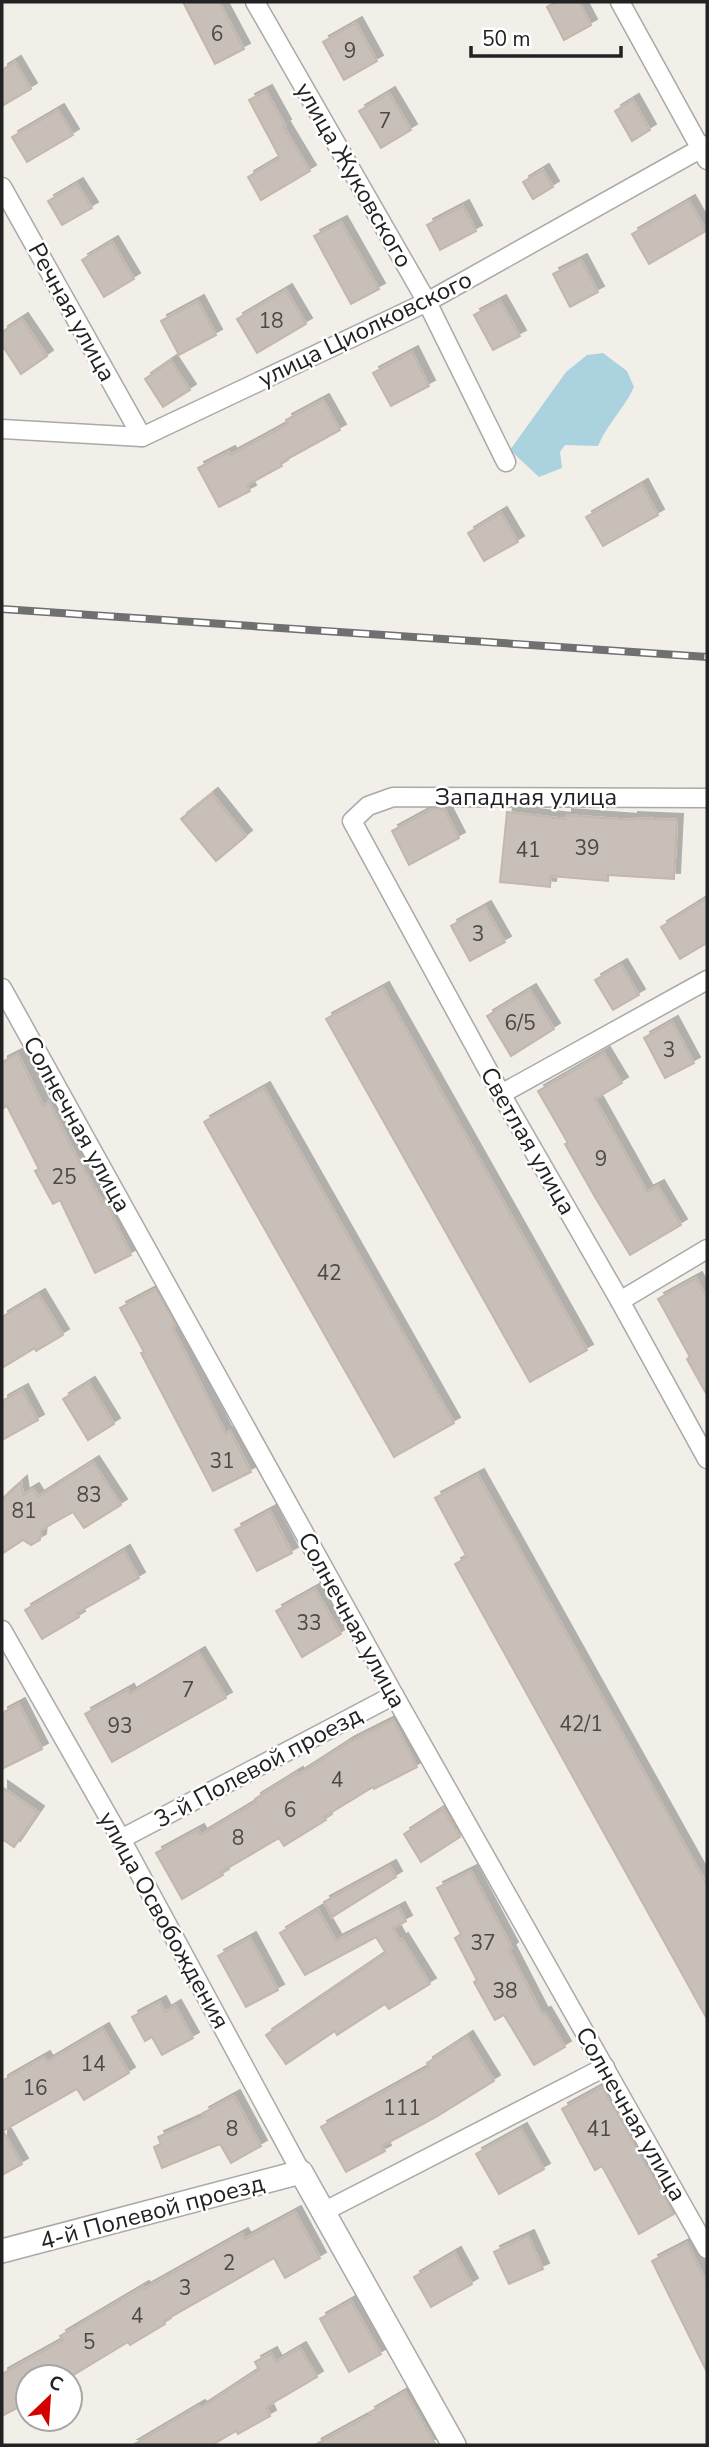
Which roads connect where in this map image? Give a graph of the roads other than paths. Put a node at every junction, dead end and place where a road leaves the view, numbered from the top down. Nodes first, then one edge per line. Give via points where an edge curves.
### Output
1 (255, 2) edge
2 (620, 2) edge
3 (705, 151) edge
4 (2, 187) edge
5 (427, 302) junction
6 (2, 429) edge
7 (142, 437) junction
8 (506, 462) dead end
9 (705, 802) edge
10 (352, 821) joint
11 (707, 980) edge
12 (2, 988) edge
13 (501, 1094) junction
14 (707, 1249) edge
15 (620, 1301) junction
16 (707, 1459) edge
17 (2, 1630) edge
18 (394, 1695) junction
19 (121, 1839) junction
20 (605, 2067) junction
21 (301, 2172) junction
22 (323, 2212) junction
23 (707, 2249) edge
24 (2, 2251) edge
25 (454, 2445) edge

1 - 5 street, улица Жуковского
2 - 3 street
3 - 5 street, улица Циолковского
4 - 7 street, Речная улица
5 - 7 street, улица Циолковского
5 - 8 street, улица Жуковского
6 - 7 street, улица Циолковского
9 - 10 street, Западная улица via 393,796 368,806
10 - 13 street, Светлая улица
11 - 13 street
12 - 18 street, Солнечная улица
13 - 15 street, Светлая улица
14 - 15 street
15 - 16 street, Светлая улица
17 - 19 street, улица Освобождения
18 - 19 street, 3-й Полевой проезд
18 - 20 street, Солнечная улица
19 - 21 street, улица Освобождения
20 - 22 street
20 - 23 street, Солнечная улица
21 - 22 street, улица Освобождения
21 - 24 street, 4-й Полевой проезд
22 - 25 street, улица Освобождения

